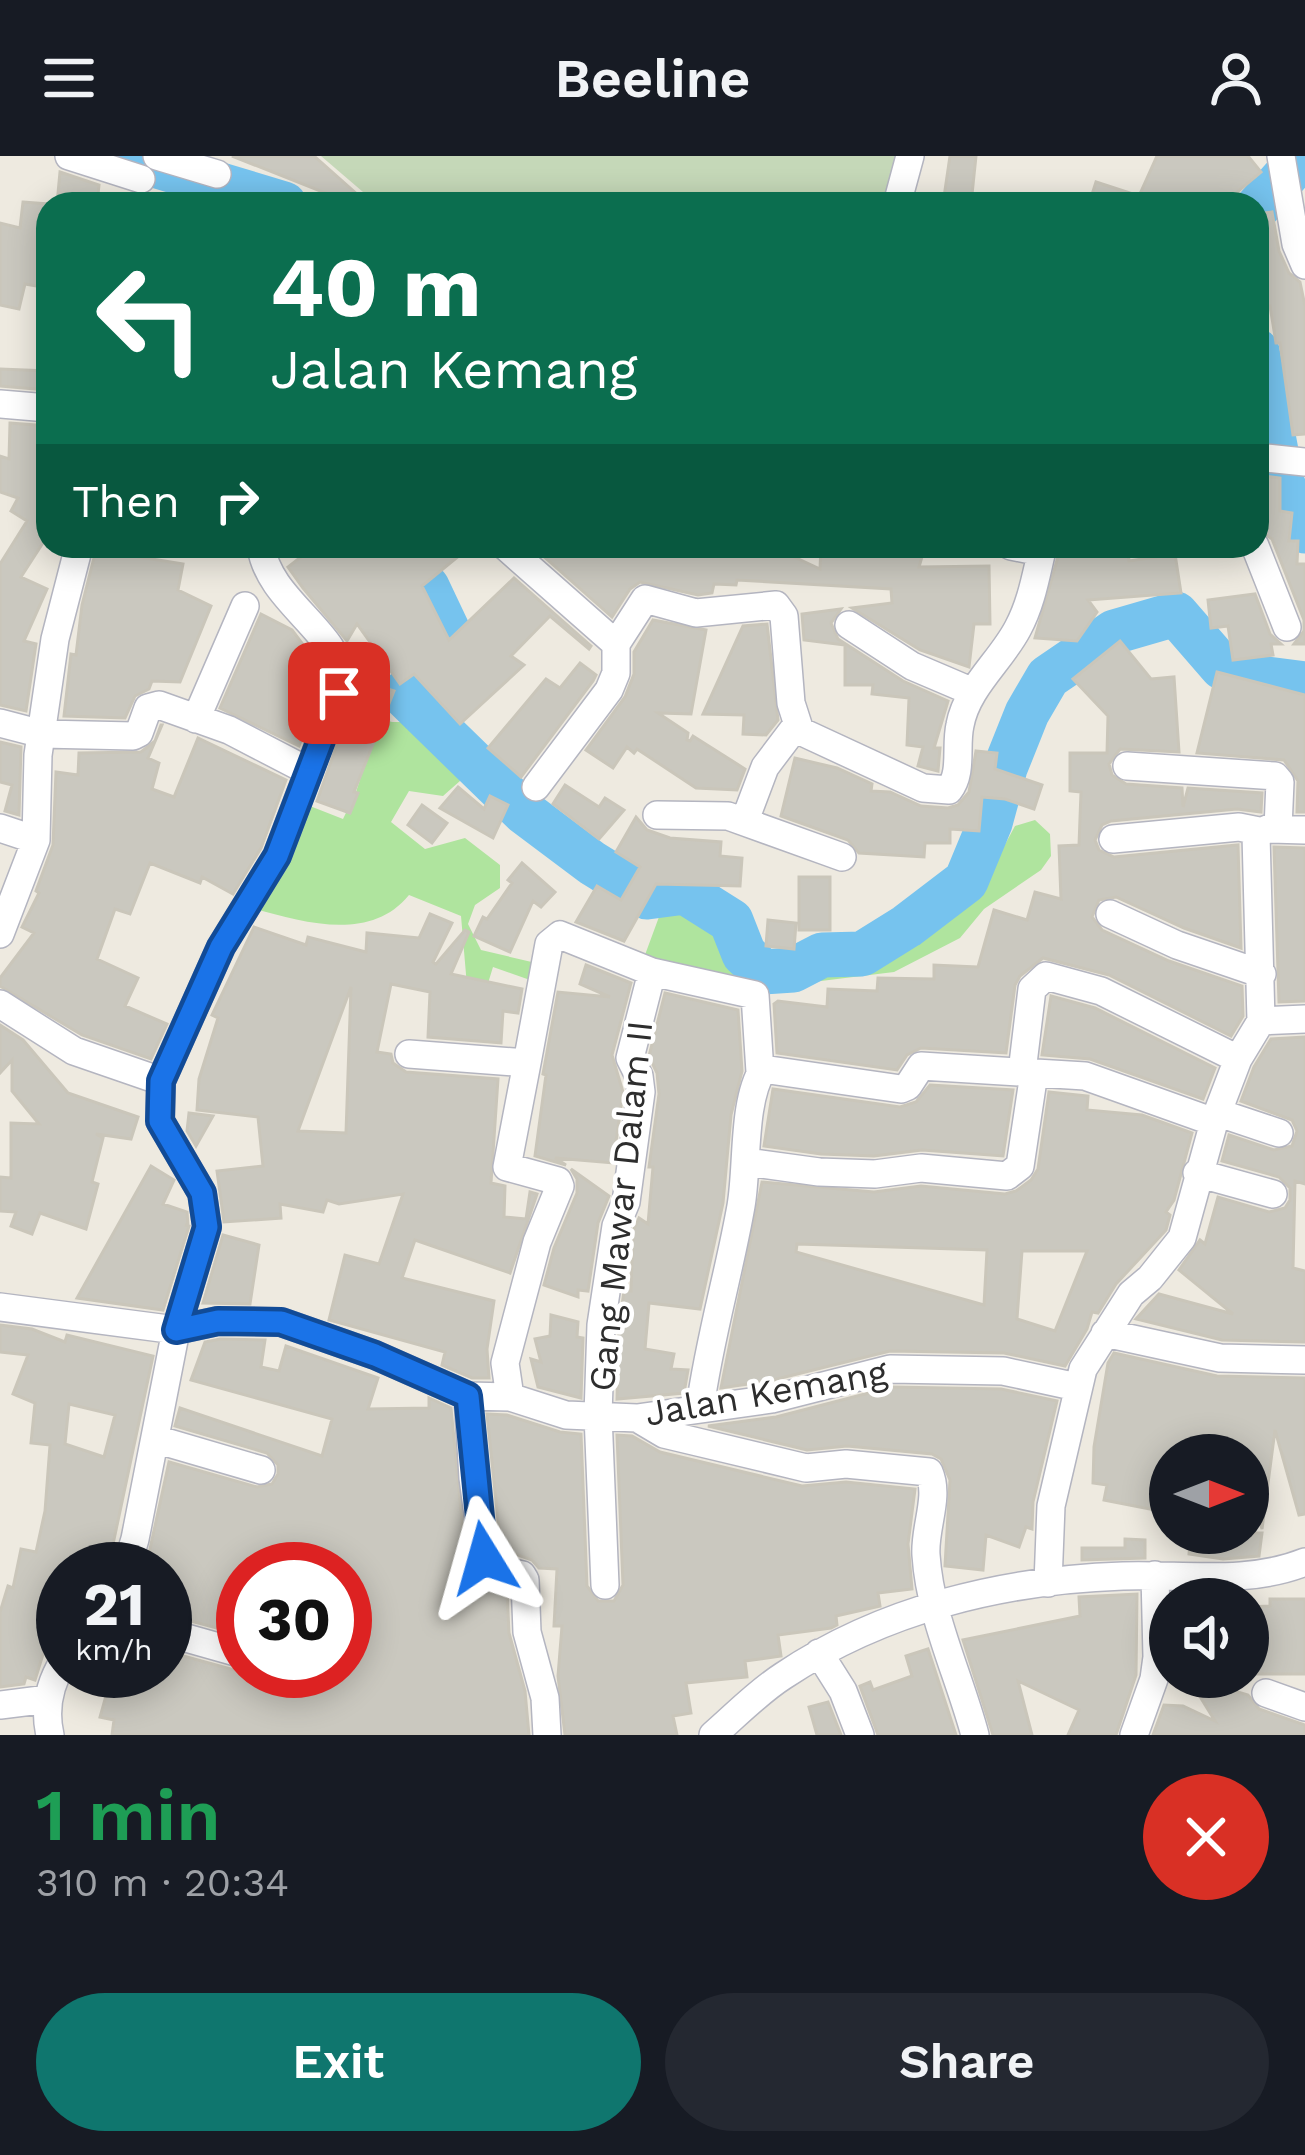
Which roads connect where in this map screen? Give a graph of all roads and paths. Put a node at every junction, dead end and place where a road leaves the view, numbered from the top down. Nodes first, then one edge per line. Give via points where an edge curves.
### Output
1 (69, 156) edge
2 (910, 156) edge
3 (1281, 156) edge
4 (146, 171) edge
5 (217, 174) dead end
6 (900, 192) edge
7 (1305, 266) edge
8 (36, 409) edge
9 (2, 410) edge
10 (1269, 458) edge
11 (1301, 462) edge
12 (76, 558) edge
13 (265, 558) edge
14 (519, 558) edge
15 (1040, 558) edge
16 (1260, 558) edge
17 (245, 606) dead end
18 (849, 625) dead end
19 (1287, 627) dead end
20 (616, 644) junction
21 (973, 692) junction
22 (196, 719) junction
23 (0, 723) edge
24 (796, 726) junction
25 (42, 734) junction
26 (1127, 766) dead end
27 (308, 771) junction
28 (536, 787) dead end
29 (657, 815) dead end
30 (745, 820) junction
31 (0, 828) edge
32 (1281, 830) edge
33 (1113, 839) dead end
34 (36, 840) junction
35 (842, 857) dead end
36 (1110, 914) dead end
37 (0, 934) edge
38 (652, 972) junction
39 (1262, 974) junction
40 (0, 1004) edge
41 (1305, 1019) edge
42 (1261, 1021) junction
43 (409, 1054) dead end
44 (1238, 1059) junction
45 (526, 1063) junction
46 (1028, 1073) junction
47 (161, 1081) junction
48 (756, 1084) junction
49 (1216, 1118) junction
50 (1279, 1133) dead end
51 (746, 1162) junction
52 (1197, 1173) junction
53 (1274, 1194) dead end
54 (0, 1306) edge
55 (176, 1330) junction
56 (1105, 1333) junction
57 (1305, 1360) edge
58 (1077, 1388) junction
59 (468, 1396) junction
60 (510, 1397) junction
61 (700, 1408) junction
62 (598, 1415) junction
63 (637, 1418) junction
64 (155, 1439) junction
65 (261, 1470) dead end
66 (132, 1542) edge
67 (1305, 1562) edge
68 (1048, 1571) junction
69 (1155, 1575) junction
70 (604, 1585) dead end
71 (932, 1607) junction
72 (819, 1653) junction
73 (1269, 1694) edge
74 (48, 1699) joint
75 (0, 1705) edge
76 (1305, 1707) edge
77 (50, 1735) edge
78 (547, 1735) edge
79 (713, 1735) edge
80 (860, 1735) edge
81 (975, 1735) edge
82 (1134, 1735) edge

1 - 4 street
2 - 6 street
3 - 7 street
4 - 5 street
8 - 9 street
10 - 11 street
12 - 25 street
13 - 27 street via 272,579 341,666 343,681
14 - 20 street
15 - 21 street via 1018,628
16 - 19 street
17 - 22 street
18 - 21 street
20 - 24 street via 645,598 696,613 776,605 784,616
20 - 28 street via 609,690
21 - 24 street via 949,790 923,788
22 - 25 street via 159,705 148,708 134,736
22 - 27 street
23 - 25 street
24 - 30 street via 765,767
25 - 34 street
26 - 32 street via 1275,776
27 - 47 street via 277,856 221,947
29 - 30 street
30 - 35 street
31 - 34 street
32 - 33 street via 1239,826
32 - 39 street via 1255,840
34 - 37 street
36 - 39 street
38 - 45 street via 560,935 550,944
38 - 48 street via 755,995
38 - 62 street, Gang Mawar Dalam II via 630,1058 640,1093 601,1325
39 - 42 street
40 - 47 street via 74,1051
41 - 42 street
42 - 44 street
43 - 45 street
44 - 46 street via 1101,991 1046,976 1032,989
44 - 49 street
45 - 60 street via 507,1167 560,1186 505,1363
46 - 48 street via 921,1066 902,1089 769,1068
46 - 49 street via 1085,1076
46 - 51 street via 1020,1166 1007,1176 921,1168 819,1172
47 - 55 street via 160,1121 202,1193 207,1227
48 - 51 street
49 - 50 street
49 - 52 street
51 - 61 street
52 - 53 street
52 - 56 street via 1182,1238
54 - 55 street, Jalan Kemang
55 - 59 street, Jalan Kemang via 281,1322
55 - 64 street
56 - 57 street via 1220,1358
56 - 58 street
58 - 61 street, Jalan Kemang via 1003,1371 890,1369
58 - 68 street
59 - 60 street, Jalan Kemang
59 - 78 street via 484,1558 525,1580
60 - 62 street, Jalan Kemang via 566,1415
61 - 63 street, Jalan Kemang
62 - 63 street, Jalan Kemang
62 - 70 street, Gang Mawar Dalam II
63 - 71 street via 664,1434 806,1468 929,1472
64 - 65 street
64 - 66 street
67 - 69 street via 1249,1574
68 - 69 street
68 - 71 street
69 - 82 street via 1157,1657
71 - 72 street
71 - 81 street
72 - 79 street
72 - 80 street
73 - 76 street
74 - 75 street
74 - 77 street

